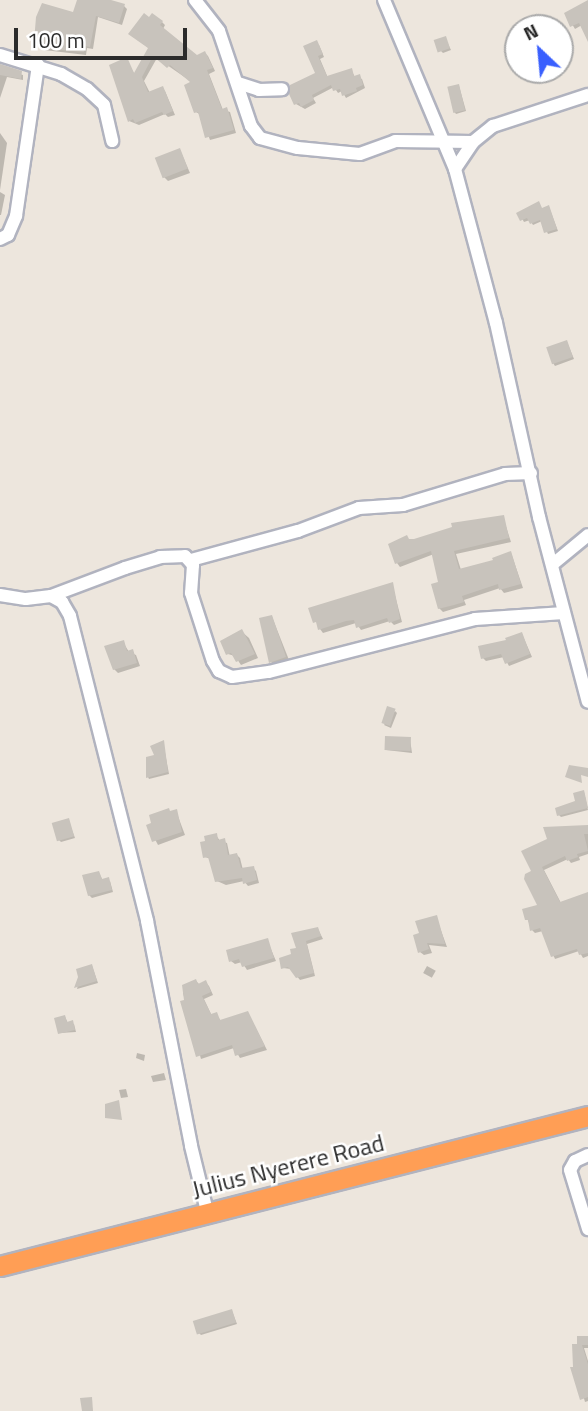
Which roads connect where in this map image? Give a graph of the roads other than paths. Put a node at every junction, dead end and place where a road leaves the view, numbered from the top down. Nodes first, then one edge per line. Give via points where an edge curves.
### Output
1 (195, 0) edge
2 (384, 0) edge
3 (0, 55) edge
4 (37, 65) junction
5 (238, 83) junction
6 (282, 89) dead end
7 (588, 95) edge
8 (112, 141) dead end
9 (443, 142) junction
10 (472, 142) junction
11 (455, 169) junction
12 (0, 239) edge
13 (531, 473) junction
14 (588, 535) edge
15 (191, 560) junction
16 (553, 564) junction
17 (78, 586) junction
18 (0, 595) edge
19 (51, 596) junction
20 (564, 613) junction
21 (71, 616) junction
22 (588, 702) edge
23 (588, 1116) edge
24 (588, 1155) edge
25 (207, 1211) junction
26 (588, 1229) edge
27 (0, 1266) edge

1 - 5 street via 219,31
2 - 9 street
3 - 4 street
4 - 8 street via 97,97 104,105
4 - 12 street via 16,216 8,236
5 - 6 street via 259,90
5 - 9 street via 254,132 279,144 360,154 395,141
7 - 10 street via 506,120
9 - 10 street
9 - 11 street
10 - 11 street
11 - 13 street
13 - 15 street via 505,474 403,505 359,508
13 - 16 street
14 - 16 street
15 - 17 street via 160,557
15 - 20 street via 191,593 213,661 219,671 232,677 270,672 475,620
16 - 20 street
17 - 19 street
17 - 21 street
18 - 19 street
19 - 21 street via 62,602
20 - 22 street
21 - 25 street via 148,921
23 - 25 highway, Julius Nyerere Road
24 - 26 street via 575,1161 570,1170
25 - 27 highway, Julius Nyerere Road

